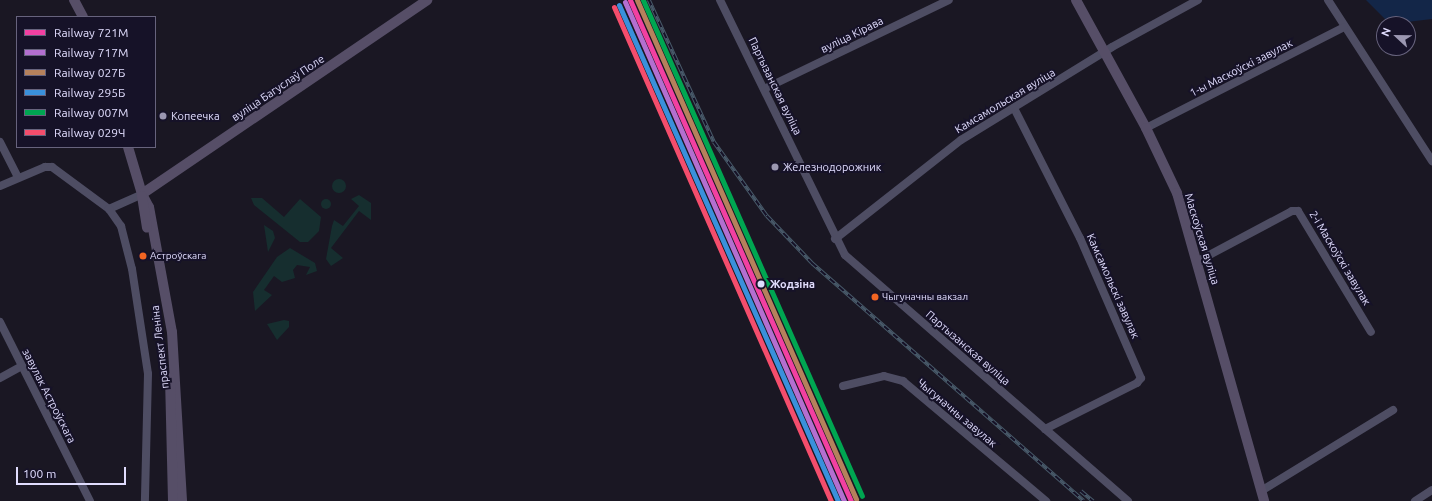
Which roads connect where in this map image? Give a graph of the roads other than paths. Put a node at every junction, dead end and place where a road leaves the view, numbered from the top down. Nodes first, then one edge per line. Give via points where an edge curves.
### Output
1 (74, 0) edge
2 (427, 0) edge
3 (720, 0) edge
4 (949, 0) edge
5 (1076, 0) edge
6 (1198, 0) edge
7 (1328, 0) edge
8 (82, 16) edge
9 (1344, 27) junction
10 (1106, 53) junction
11 (764, 89) junction
12 (1014, 108) junction
13 (1146, 128) junction
14 (0, 142) edge
15 (128, 148) edge
16 (1432, 161) edge
17 (18, 177) junction
18 (0, 186) edge
19 (142, 194) junction
20 (109, 209) junction
21 (835, 240) junction
22 (1198, 261) junction
23 (0, 322) edge
24 (1371, 332) dead end
25 (22, 366) junction
26 (0, 378) edge
27 (843, 386) dead end
28 (1393, 410) dead end
29 (1045, 429) junction
30 (1432, 490) edge
31 (1262, 496) edge
32 (90, 501) edge
33 (145, 501) edge
34 (173, 501) edge
35 (182, 501) edge
36 (1046, 501) edge
37 (1128, 501) edge
38 (1415, 501) edge

1 - 8 main road
2 - 19 main road, вуліца Багуслаў Поле
3 - 11 street, Партызанская вуліца
4 - 11 street, вуліца Кірава
5 - 10 main road, Маскоўская вуліца
6 - 10 street, Камсамольская вуліца
7 - 9 street
9 - 13 street, 1-ы Маскоўскі завулак
9 - 16 street
10 - 12 street, Камсамольская вуліца
10 - 13 main road, Маскоўская вуліца
11 - 21 street, Партызанская вуліца
12 - 21 street, Камсамольская вуліца via 961,140
12 - 29 street, Камсамольскі завулак via 1080,238 1141,378
13 - 22 main road, Маскоўская вуліца via 1177,193
14 - 17 street
15 - 19 main road, праспект Леніна
17 - 18 street
17 - 20 street via 52,167
19 - 20 street
19 - 34 main road, праспект Леніна via 168,344
19 - 35 main road, праспект Леніна via 149,207 172,332
20 - 33 street via 121,226 132,269 148,374
21 - 29 street, Партызанская вуліца via 869,278
22 - 24 street, 2-і Маскоўскі завулак via 1292,211 1298,211
22 - 31 main road, Маскоўская вуліца
23 - 25 street, завулак Астроўскага
25 - 26 street
25 - 32 street, завулак Астроўскага
27 - 36 street, Чыгуначны завулак via 884,376 902,381
28 - 31 street
29 - 37 street, Партызанская вуліца
30 - 38 street

